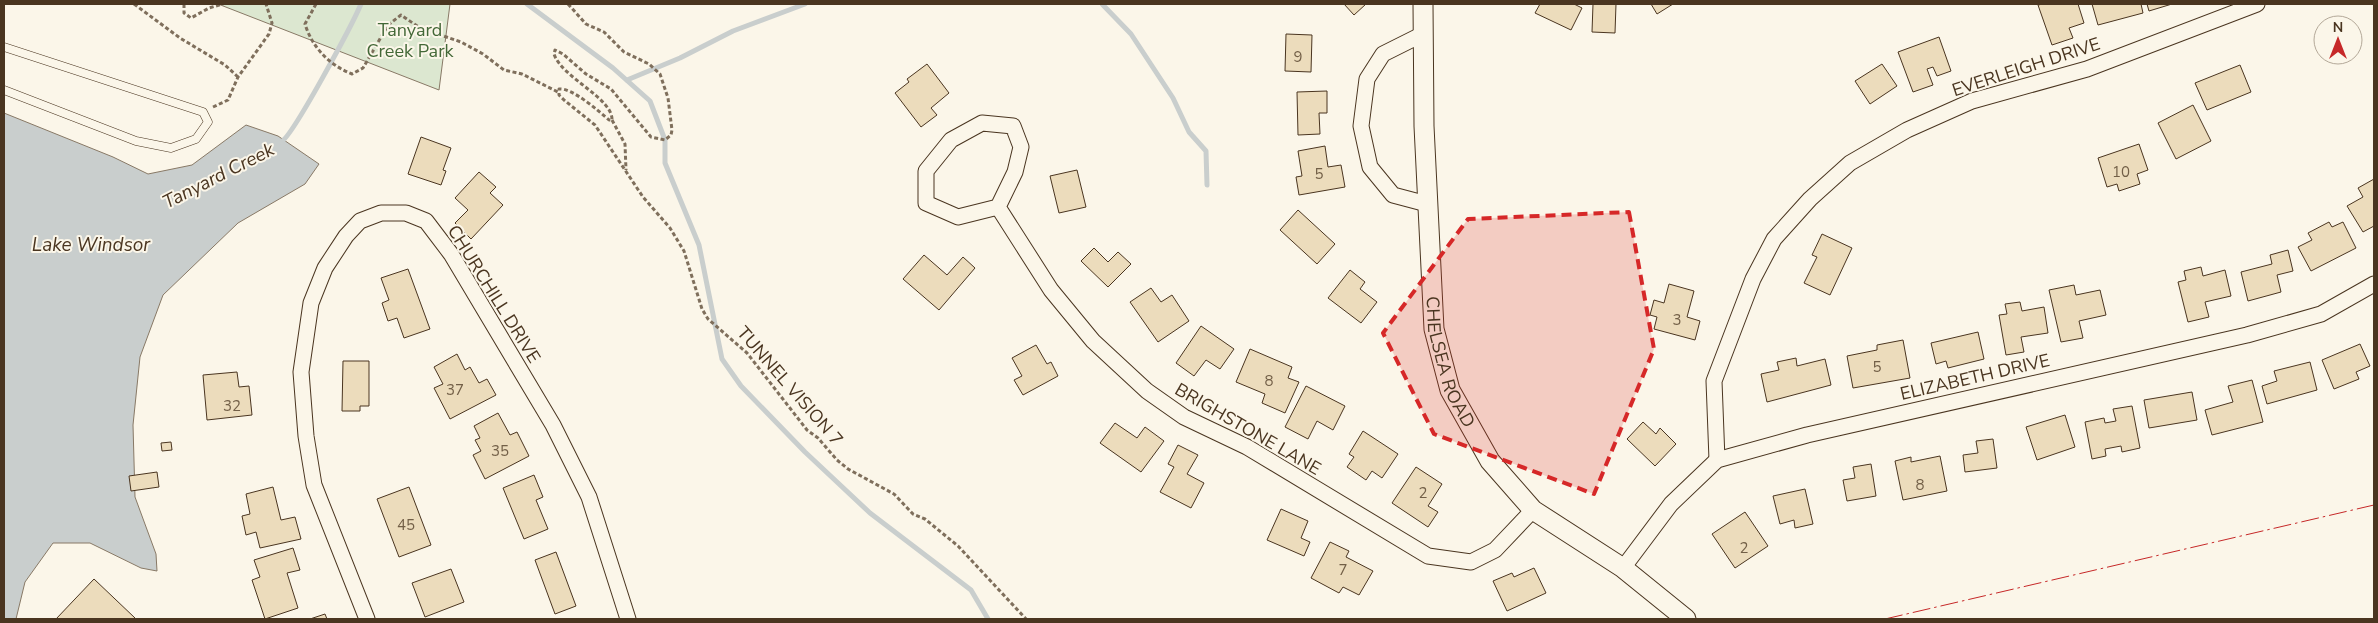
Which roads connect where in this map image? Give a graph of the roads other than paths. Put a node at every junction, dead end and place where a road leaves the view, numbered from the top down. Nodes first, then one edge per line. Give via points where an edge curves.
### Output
1 (1423, 4) edge
2 (2257, 4) edge
3 (1423, 34) junction
4 (4, 47) edge
5 (4, 90) edge
6 (1427, 204) junction
7 (998, 207) junction
8 (2374, 284) edge
9 (1717, 460) junction
10 (1533, 510) junction
11 (1622, 568) junction
12 (367, 619) edge
13 (628, 619) edge
14 (1686, 619) edge

1 - 3 street, CHELSEA ROAD
2 - 9 street, EVERLEIGH DRIVE via 2087,69 1972,101 1907,130 1850,163 1810,198 1774,239 1753,279 1714,381
3 - 6 street, CHELSEA ROAD
3 - 6 street via 1383,54 1367,79 1361,126 1370,167 1393,195
4 - 5 lane via 203,112 208,122 196,139 172,148 136,141
6 - 10 street, CHELSEA ROAD via 1434,329 1450,390 1490,461
7 - 7 street via 1015,172 1021,147 1013,126 982,123 951,140 926,171 926,203 958,218
7 - 10 street, BRIGHSTONE LANE via 1050,290 1093,341 1147,391 1184,417 1248,447 1428,556 1471,562 1495,550
8 - 9 street, ELIZABETH DRIVE via 2321,314 2247,336 1807,435
9 - 11 street, ELIZABETH DRIVE via 1671,504
10 - 11 street, CHELSEA ROAD
11 - 14 street, CHELSEA ROAD
12 - 13 street, CHURCHILL DRIVE via 314,485 300,372 311,303 325,268 346,236 360,220 382,213 406,213 426,221 451,254 553,424 589,498

